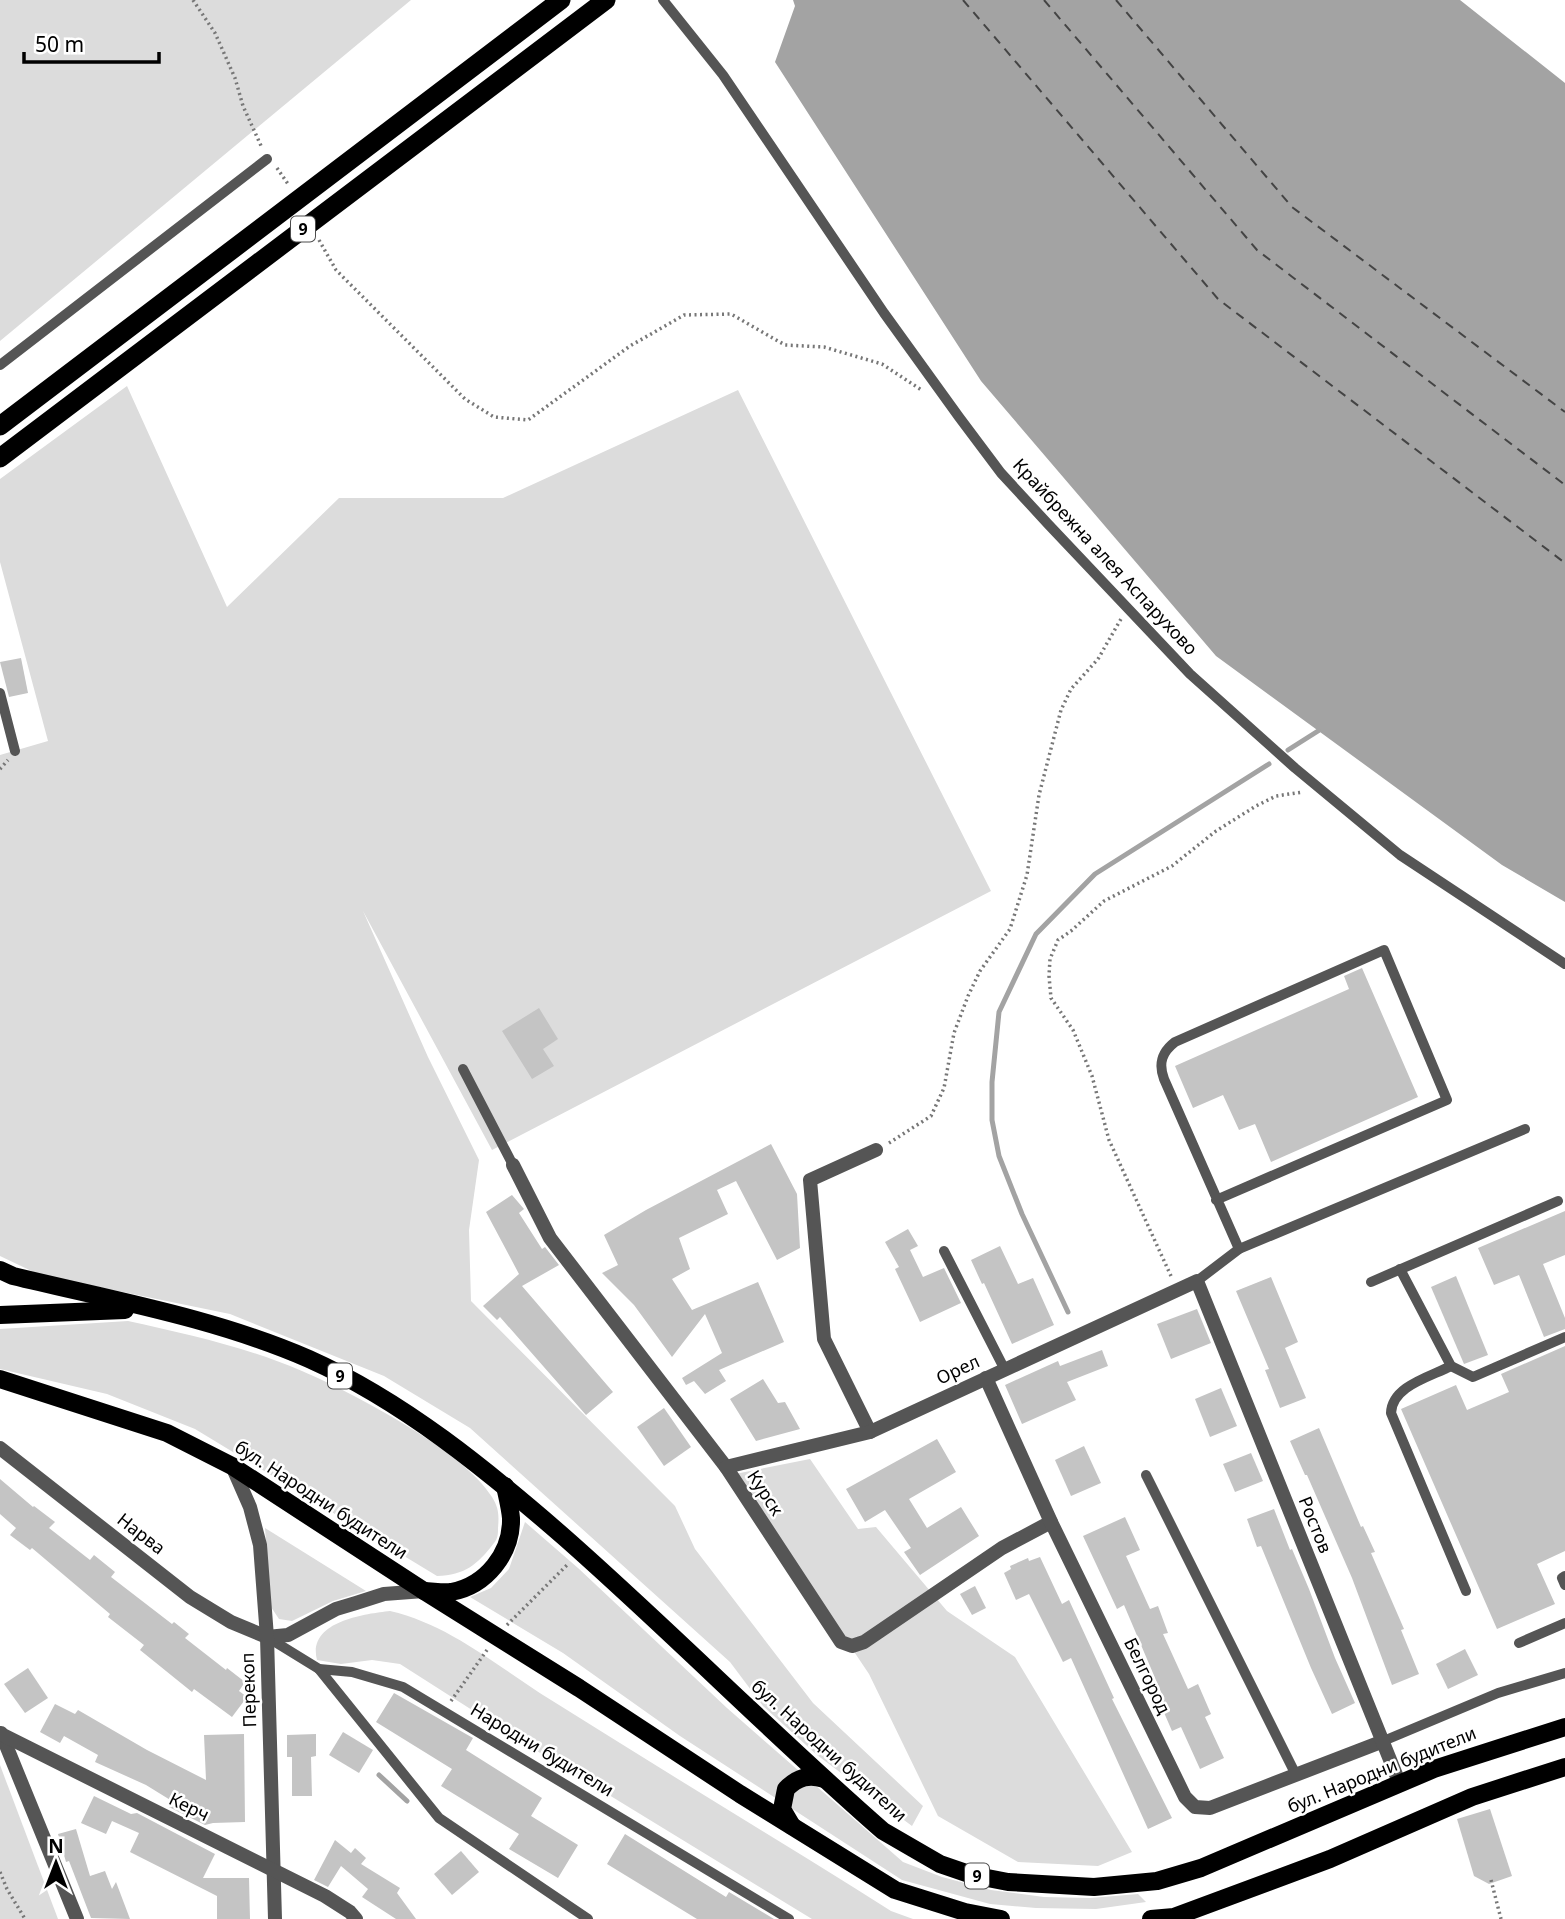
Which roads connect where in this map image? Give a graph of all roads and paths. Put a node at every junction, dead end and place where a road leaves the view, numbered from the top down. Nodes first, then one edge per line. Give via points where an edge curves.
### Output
1 (193, 0) edge
2 (561, 0) edge
3 (606, 0) edge
4 (663, 0) edge
5 (267, 159) joint
6 (336, 270) dead end
7 (0, 365) edge
8 (931, 397) dead end
9 (0, 426) edge
10 (0, 458) edge
11 (1128, 608) junction
12 (0, 693) edge
13 (15, 751) dead end
14 (1323, 792) junction
15 (1565, 964) edge
16 (463, 1069) dead end
17 (1525, 1129) dead end
18 (876, 1150) joint
19 (513, 1165) joint
20 (1216, 1200) junction
21 (1558, 1201) dead end
22 (1239, 1250) junction
23 (944, 1251) dead end
24 (0, 1269) edge
25 (1400, 1269) junction
26 (1197, 1281) junction
27 (1371, 1282) dead end
28 (1177, 1291) junction
29 (153, 1310) junction
30 (0, 1315) edge
31 (1565, 1337) edge
32 (1451, 1366) junction
33 (1005, 1370) junction
34 (986, 1378) junction
35 (0, 1379) edge
36 (870, 1432) junction
37 (0, 1448) edge
38 (232, 1466) junction
39 (726, 1467) junction
40 (1146, 1475) dead end
41 (505, 1486) junction
42 (1051, 1521) junction
43 (1565, 1576) edge
44 (1565, 1585) edge
45 (424, 1591) junction
46 (1466, 1591) dead end
47 (1565, 1623) edge
48 (267, 1637) junction
49 (1519, 1643) dead end
50 (319, 1669) junction
51 (1565, 1673) edge
52 (1565, 1727) edge
53 (1, 1733) edge
54 (1381, 1742) junction
55 (1565, 1767) edge
56 (1296, 1775) junction
57 (824, 1779) junction
58 (1399, 1782) junction
59 (792, 1826) junction
60 (273, 1870) junction
61 (0, 1872) edge
62 (1491, 1880) dead end
63 (1174, 1918) edge
64 (25, 1919) edge
65 (77, 1919) edge
66 (275, 1919) edge
67 (356, 1919) edge
68 (588, 1919) edge
69 (789, 1919) edge
70 (1001, 1919) edge
71 (1151, 1919) edge
72 (1501, 1919) edge

1 - 5 path via 215,33
2 - 9 highway, 9
3 - 10 highway, 9
4 - 11 lane, Крайбрежна алея Аспарухово via 723,75 884,313 1001,473
5 - 7 lane
6 - 8 path via 465,399 494,417 528,419 630,346 684,315 731,314 785,345 824,347 882,364
11 - 14 lane, Крайбрежна алея Аспарухово via 1190,674
11 - 18 path via 1061,710 1039,795 1027,874 1010,929 968,996 954,1033 944,1088 931,1116
12 - 13 lane
14 - 15 lane, Крайбрежна алея Аспарухово via 1400,855
14 - 28 path via 1276,796 1246,812 1171,866 1104,901 1058,940 1050,959 1051,998 1073,1030 1092,1076 1109,1140
16 - 19 lane
17 - 22 lane
18 - 36 street via 810,1180 824,1339
19 - 39 street, Курск via 550,1238
20 - 20 lane via 1161,1071 1163,1054 1175,1042 1384,950 1447,1100
20 - 22 lane
21 - 25 lane
22 - 26 lane
23 - 33 lane
24 - 29 main road, бул. Народни будители
25 - 27 lane
25 - 32 lane
26 - 28 street, Орел
26 - 54 street, Ростов
28 - 33 street, Орел
29 - 30 main road, 9
29 - 41 main road, бул. Народни будители / 9 via 210,1324 310,1360 439,1435
31 - 32 lane via 1473,1377
32 - 46 lane via 1399,1393 1391,1413
33 - 34 street, Орел
34 - 36 street, Орел
34 - 42 street, Белгород
35 - 38 main road, бул. Народни будители / 9 via 167,1433
36 - 39 street, Орел
37 - 48 street, Нарва via 190,1597
38 - 45 main road, бул. Народни будители / 9
38 - 48 street, Перекоп via 255,1524
39 - 42 street, Курск via 836,1638 846,1645 864,1642 1002,1548
40 - 56 lane
41 - 45 main road via 510,1532 498,1563 472,1586 450,1592
41 - 57 main road, бул. Народни будители / 9
42 - 56 street, Белгород via 1185,1797 1195,1807 1210,1808
43 - 44 lane
45 - 48 street via 356,1602 288,1635
45 - 59 main road, бул. Народни будители / 9
47 - 49 lane
48 - 50 lane, Народни будители
48 - 60 street, Перекоп
50 - 68 lane via 439,1818
50 - 69 lane, Народни будители via 352,1671 403,1687
51 - 54 lane via 1498,1693
52 - 58 main road, бул. Народни будители / 9
53 - 60 street, Керч
53 - 65 street
54 - 56 street, Белгород
54 - 58 street, Ростов
55 - 63 main road via 1472,1797 1330,1859
57 - 58 main road, бул. Народни будители / 9 via 883,1831 940,1864 1008,1882 1094,1887 1157,1881 1201,1868
57 - 59 main road via 801,1777 786,1789 782,1809
59 - 70 main road, бул. Народни будители / 9 via 894,1890
60 - 66 street, Перекоп
60 - 67 street, Керч via 325,1896
61 - 64 path
62 - 72 path
63 - 71 main road

